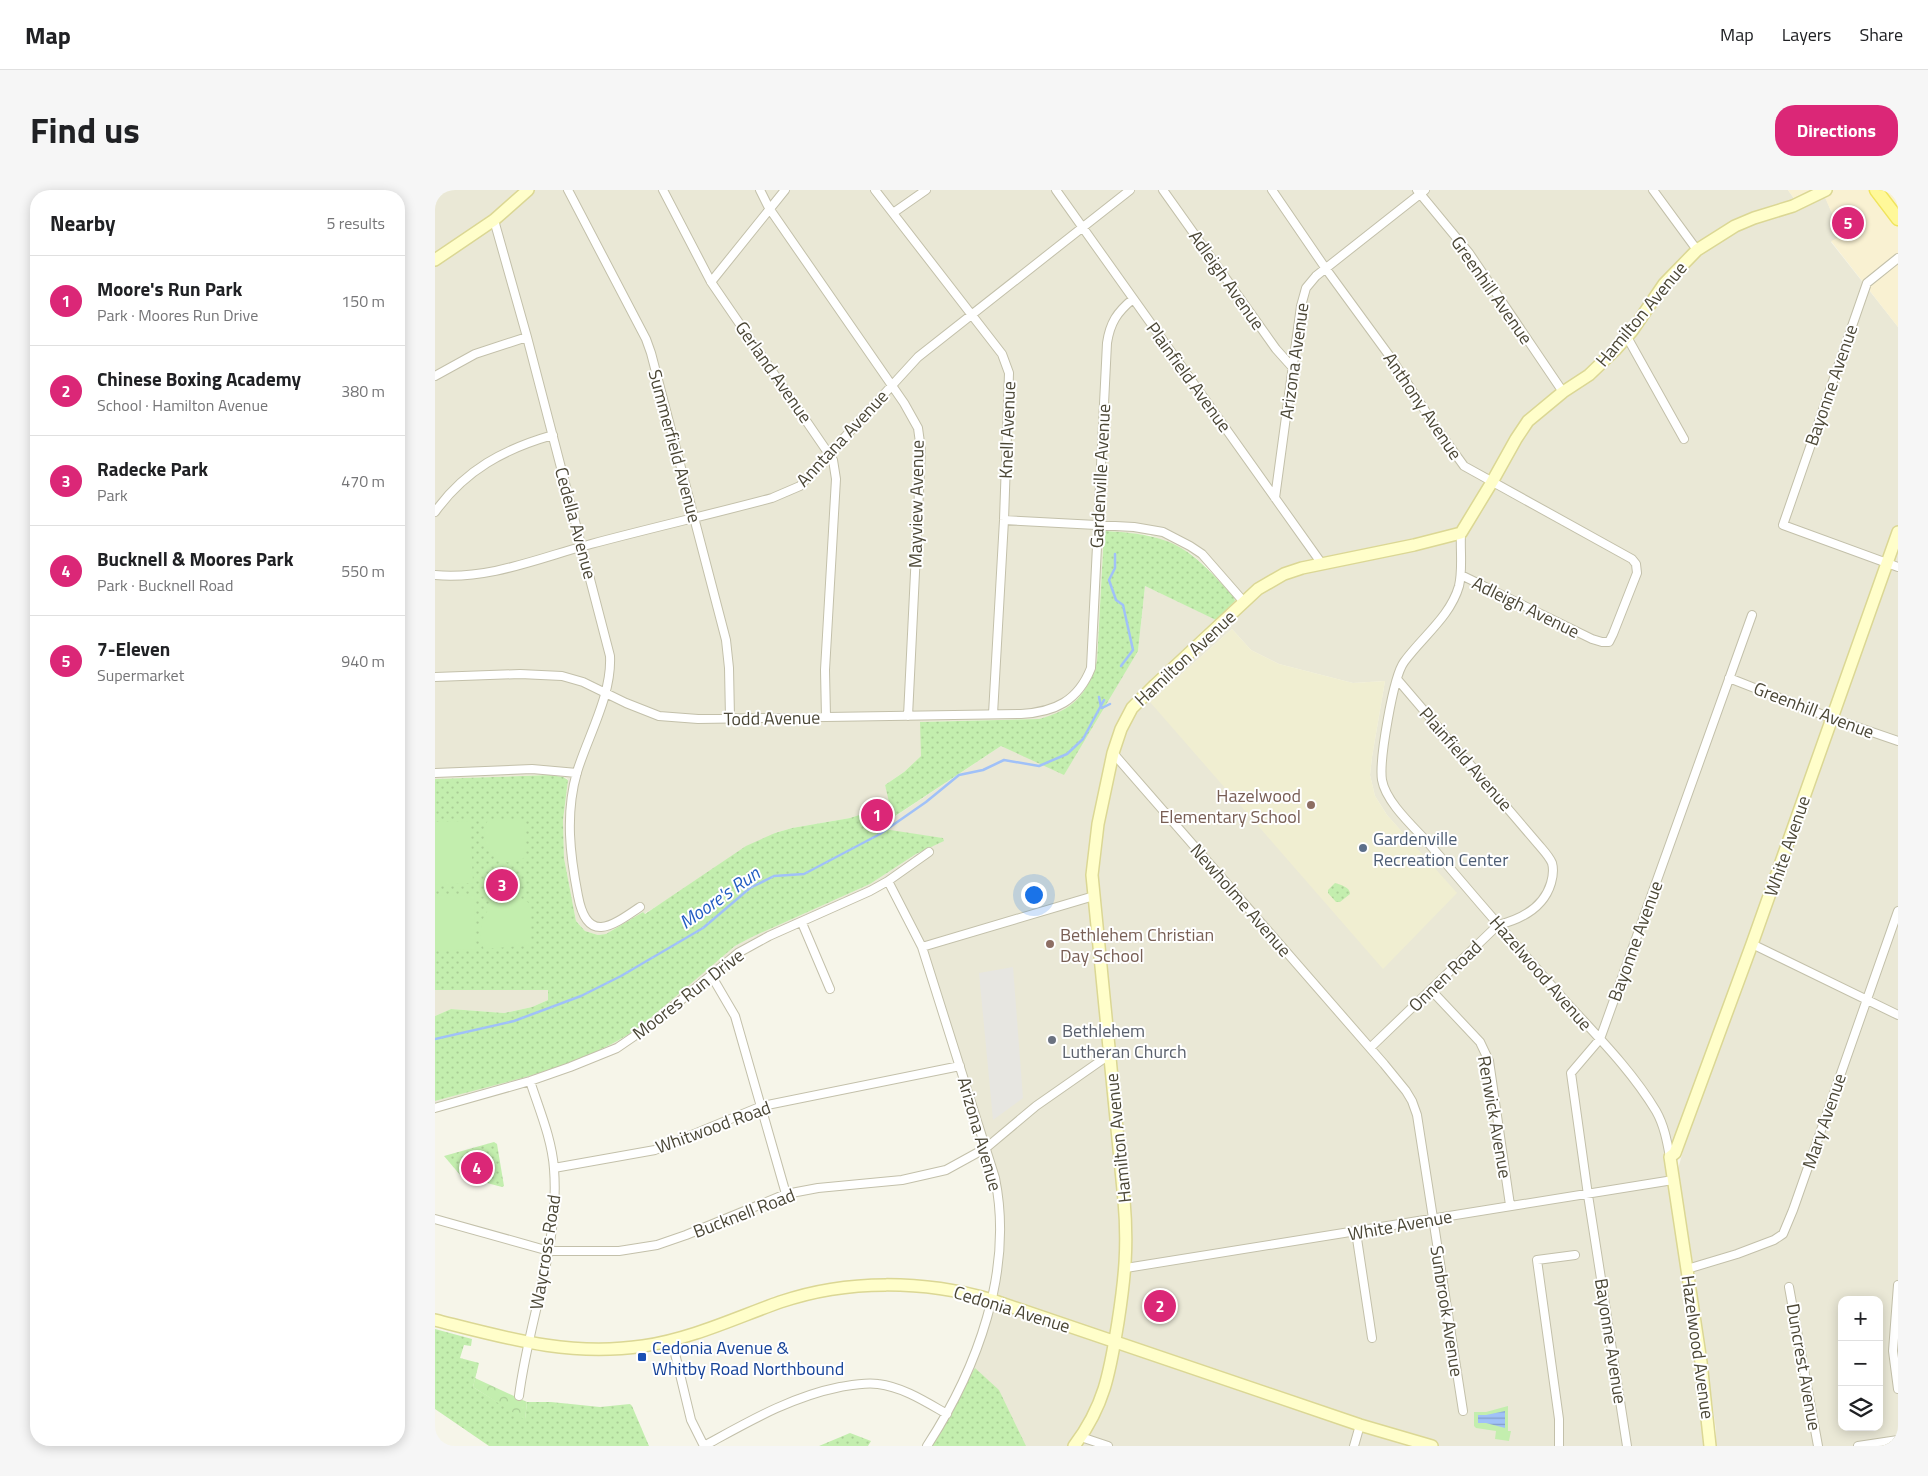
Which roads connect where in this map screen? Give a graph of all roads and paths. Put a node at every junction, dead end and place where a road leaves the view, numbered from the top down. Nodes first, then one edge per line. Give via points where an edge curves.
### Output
1 (528, 190) edge
2 (568, 190) edge
3 (663, 190) edge
4 (760, 190) edge
5 (785, 190) edge
6 (875, 190) edge
7 (925, 190) edge
8 (1056, 190) edge
9 (1130, 190) edge
10 (1163, 190) edge
11 (1272, 190) edge
12 (1653, 190) edge
13 (1826, 190) edge
14 (1875, 190) edge
15 (1420, 191) edge
16 (769, 208) junction
17 (893, 213) junction
18 (1898, 219) edge
19 (494, 220) junction
20 (1082, 226) junction
21 (1697, 250) junction
22 (1898, 258) edge
23 (435, 260) edge
24 (1326, 268) junction
25 (711, 282) junction
26 (1133, 299) junction
27 (971, 313) junction
28 (527, 337) junction
29 (1627, 337) junction
30 (1293, 368) junction
31 (435, 376) edge
32 (891, 385) junction
33 (1563, 392) junction
34 (553, 435) junction
35 (1684, 439) dead end
36 (830, 454) junction
37 (1492, 482) junction
38 (1275, 498) junction
39 (435, 512) edge
40 (693, 517) junction
41 (1004, 520) junction
42 (1098, 525) junction
43 (1898, 532) edge
44 (1461, 533) junction
45 (581, 546) junction
46 (1322, 564) junction
47 (1893, 565) edge
48 (435, 575) edge
49 (1461, 575) junction
50 (1244, 602) junction
51 (1752, 615) dead end
52 (1592, 639) joint
53 (1091, 662) joint
54 (435, 677) edge
55 (1729, 678) junction
56 (1397, 679) junction
57 (605, 691) junction
58 (993, 714) junction
59 (908, 716) junction
60 (825, 717) junction
61 (730, 718) junction
62 (1831, 718) junction
63 (1898, 741) edge
64 (1113, 752) junction
65 (435, 773) edge
66 (577, 773) junction
67 (929, 852) dead end
68 (1552, 864) joint
69 (888, 881) junction
70 (1094, 896) junction
71 (640, 907) dead end
72 (1898, 911) edge
73 (802, 923) junction
74 (1499, 925) junction
75 (1752, 944) junction
76 (922, 947) junction
77 (711, 975) junction
78 (830, 989) dead end
79 (1431, 990) junction
80 (1867, 999) junction
81 (1898, 1015) edge
82 (1599, 1039) junction
83 (1370, 1048) junction
84 (1109, 1055) junction
85 (960, 1066) junction
86 (530, 1080) junction
87 (762, 1106) junction
88 (435, 1108) edge
89 (986, 1148) junction
90 (1670, 1157) junction
91 (554, 1168) junction
92 (1673, 1180) junction
93 (786, 1194) junction
94 (1588, 1195) junction
95 (1510, 1205) junction
96 (435, 1219) edge
97 (1432, 1220) junction
98 (1356, 1232) junction
99 (549, 1250) junction
100 (1575, 1255) dead end
101 (1126, 1268) junction
102 (1687, 1268) junction
103 (1898, 1285) edge
104 (1789, 1287) dead end
105 (992, 1300) junction
106 (435, 1320) edge
107 (1372, 1338) dead end
108 (672, 1341) junction
109 (1115, 1341) junction
110 (529, 1344) junction
111 (1895, 1351) edge
112 (1898, 1390) edge
113 (519, 1396) dead end
114 (1463, 1411) dead end
115 (947, 1414) junction
116 (1360, 1424) junction
117 (1898, 1440) edge
118 (1078, 1442) edge
119 (704, 1446) edge
120 (927, 1446) edge
121 (1108, 1446) edge
122 (1354, 1446) edge
123 (1432, 1446) edge
124 (1559, 1446) edge
125 (1627, 1446) edge
126 (1710, 1446) edge
127 (1818, 1446) edge
128 (1858, 1446) edge

1 - 19 street
2 - 40 street, Summerfield Avenue via 646,339
3 - 25 street, Gerland Avenue
4 - 16 street, Mayview Avenue
5 - 16 street
6 - 17 street, Knell Avenue
7 - 17 street
8 - 20 street, Plainfield Avenue
9 - 20 street, Anntana Avenue
10 - 30 street, Adleigh Avenue via 1276,349
11 - 24 street, Anthony Avenue
12 - 21 street
13 - 21 street, Hamilton Avenue via 1793,206 1735,226
14 - 18 main road
15 - 24 street, Arizona Avenue
15 - 33 street, Greenhill Avenue via 1469,253
16 - 25 street
16 - 32 street, Mayview Avenue
17 - 27 street, Knell Avenue
19 - 23 street
19 - 28 street, Cedella Avenue
20 - 26 street, Plainfield Avenue
20 - 27 street, Anntana Avenue
21 - 29 street, Hamilton Avenue via 1664,284
22 - 47 street, Bayonne Avenue via 1867,283 1783,525
24 - 30 street, Arizona Avenue via 1304,294
24 - 37 street, Anthony Avenue via 1458,459
25 - 36 street, Gerland Avenue
26 - 38 street, Plainfield Avenue
26 - 42 street, Gardenville Avenue via 1118,312 1109,330
27 - 32 street, Anntana Avenue via 918,357
27 - 41 street, Knell Avenue via 1002,354 1009,372
28 - 31 street via 475,354
28 - 34 street, Cedella Avenue
29 - 33 street, Hamilton Avenue via 1598,367
29 - 35 street
30 - 38 street, Arizona Avenue
32 - 36 street, Anntana Avenue
32 - 59 street, Mayview Avenue via 914,418 921,450
33 - 37 street, Hamilton Avenue via 1528,421
34 - 39 street via 525,443 487,462
34 - 45 street, Cedella Avenue
36 - 40 street, Anntana Avenue via 794,490
36 - 60 street, Gerland Avenue via 836,479 825,660
37 - 44 street, Hamilton Avenue
37 - 52 street, Anthony Avenue via 1632,560 1637,568 1636,578 1609,642
38 - 46 street, Plainfield Avenue
40 - 45 street, Anntana Avenue
40 - 61 street, Summerfield Avenue via 726,640
41 - 42 street
41 - 58 street, Knell Avenue
42 - 50 street via 1148,528 1191,546
42 - 53 street, Gardenville Avenue
43 - 47 street, White Avenue
44 - 46 street, Hamilton Avenue
44 - 49 street, Hazelwood Avenue
45 - 48 street, Anntana Avenue via 487,573
45 - 57 street, Cedella Avenue via 609,646 611,666
46 - 50 street, Hamilton Avenue via 1284,574 1258,589
47 - 62 street, White Avenue
49 - 52 street, Adleigh Avenue
49 - 56 street, Hazelwood Avenue via 1456,593 1441,620 1403,663
50 - 64 street, Hamilton Avenue via 1132,708
51 - 55 street, Bayonne Avenue
53 - 58 street, Todd Avenue via 1081,687 1058,706 1043,712
54 - 57 street, Todd Avenue via 543,674 562,676
55 - 62 street, Greenhill Avenue
55 - 82 street, Bayonne Avenue
56 - 68 street, Plainfield Avenue
56 - 74 street, Hazelwood Avenue via 1382,768 1384,786 1399,809
57 - 61 street, Todd Avenue via 659,716
57 - 66 street, Cedella Avenue
58 - 59 street, Todd Avenue
59 - 60 street, Todd Avenue
60 - 61 street, Todd Avenue
62 - 63 street, Greenhill Avenue
62 - 75 street, White Avenue
64 - 70 street, Hamilton Avenue via 1094,852
64 - 83 street, Newholme Avenue
65 - 66 street via 533,769
66 - 71 street, Cedella Avenue via 569,826 573,869 585,919 596,927 602,927
67 - 69 street, Moores Run Drive
68 - 74 street, Onnen Road via 1552,880 1539,904 1517,920
69 - 73 street, Moores Run Drive
69 - 76 street, Arizona Avenue
70 - 76 street
70 - 84 street, Hamilton Avenue
72 - 80 street, Mary Avenue
73 - 77 street, Moores Run Drive via 738,953
73 - 78 street
74 - 79 street, Onnen Road
74 - 82 street, Hazelwood Avenue
75 - 80 street
75 - 90 street, White Avenue via 1675,1153
76 - 85 street, Arizona Avenue
77 - 86 street, Moores Run Drive via 624,1043 596,1057
77 - 87 street via 735,1013
79 - 83 street, Onnen Road
79 - 95 street, Renwick Avenue via 1480,1042 1489,1061
80 - 81 street
80 - 102 street, Mary Avenue via 1783,1234 1759,1246
82 - 90 street, Hazelwood Avenue via 1657,1111
82 - 94 street, Bayonne Avenue via 1571,1073
83 - 97 street, Sunbrook Avenue via 1412,1101 1417,1115
84 - 89 street, Bucknell Road via 1036,1106
84 - 101 street, Hamilton Avenue via 1126,1220
85 - 87 street, Whitwood Road
85 - 89 street, Arizona Avenue
86 - 88 street, Moores Run Drive
86 - 91 street, Waycross Road
87 - 91 street, Whitwood Road via 655,1150
87 - 93 street
89 - 93 street, Bucknell Road via 945,1170 923,1176
89 - 105 street, Arizona Avenue via 999,1203 999,1245
90 - 92 street, Hazelwood Avenue
91 - 99 street, Waycross Road
92 - 94 street, White Avenue
92 - 102 street, Hazelwood Avenue
93 - 99 street, Bucknell Road via 686,1236 657,1244 619,1251
94 - 95 street, White Avenue
94 - 125 street, Bayonne Avenue
95 - 97 street, White Avenue
96 - 99 street, Bucknell Road
97 - 98 street, White Avenue
97 - 114 street, Sunbrook Avenue
98 - 101 street, White Avenue
98 - 107 street
99 - 110 street, Waycross Road
100 - 124 street via 1537,1260 1559,1420
101 - 109 street, Hamilton Avenue
102 - 126 street, Hazelwood Avenue
103 - 111 street
104 - 127 street, Duncrest Avenue
105 - 108 street, Cedonia Avenue via 958,1291 911,1286 839,1288 779,1302
105 - 109 street, Cedonia Avenue
105 - 115 street, Arizona Avenue via 974,1355
106 - 110 street, Cedonia Avenue
108 - 110 street, Cedonia Avenue via 596,1349
108 - 119 street via 689,1411
109 - 116 street, Cedonia Avenue
109 - 118 street, Hamilton Avenue via 1111,1370 1102,1398
110 - 113 street, Waycross Road
111 - 112 street
115 - 119 street via 891,1387 854,1385 794,1400
115 - 120 street, Arizona Avenue
116 - 122 street
116 - 123 street, Cedonia Avenue
117 - 128 street
118 - 121 street

